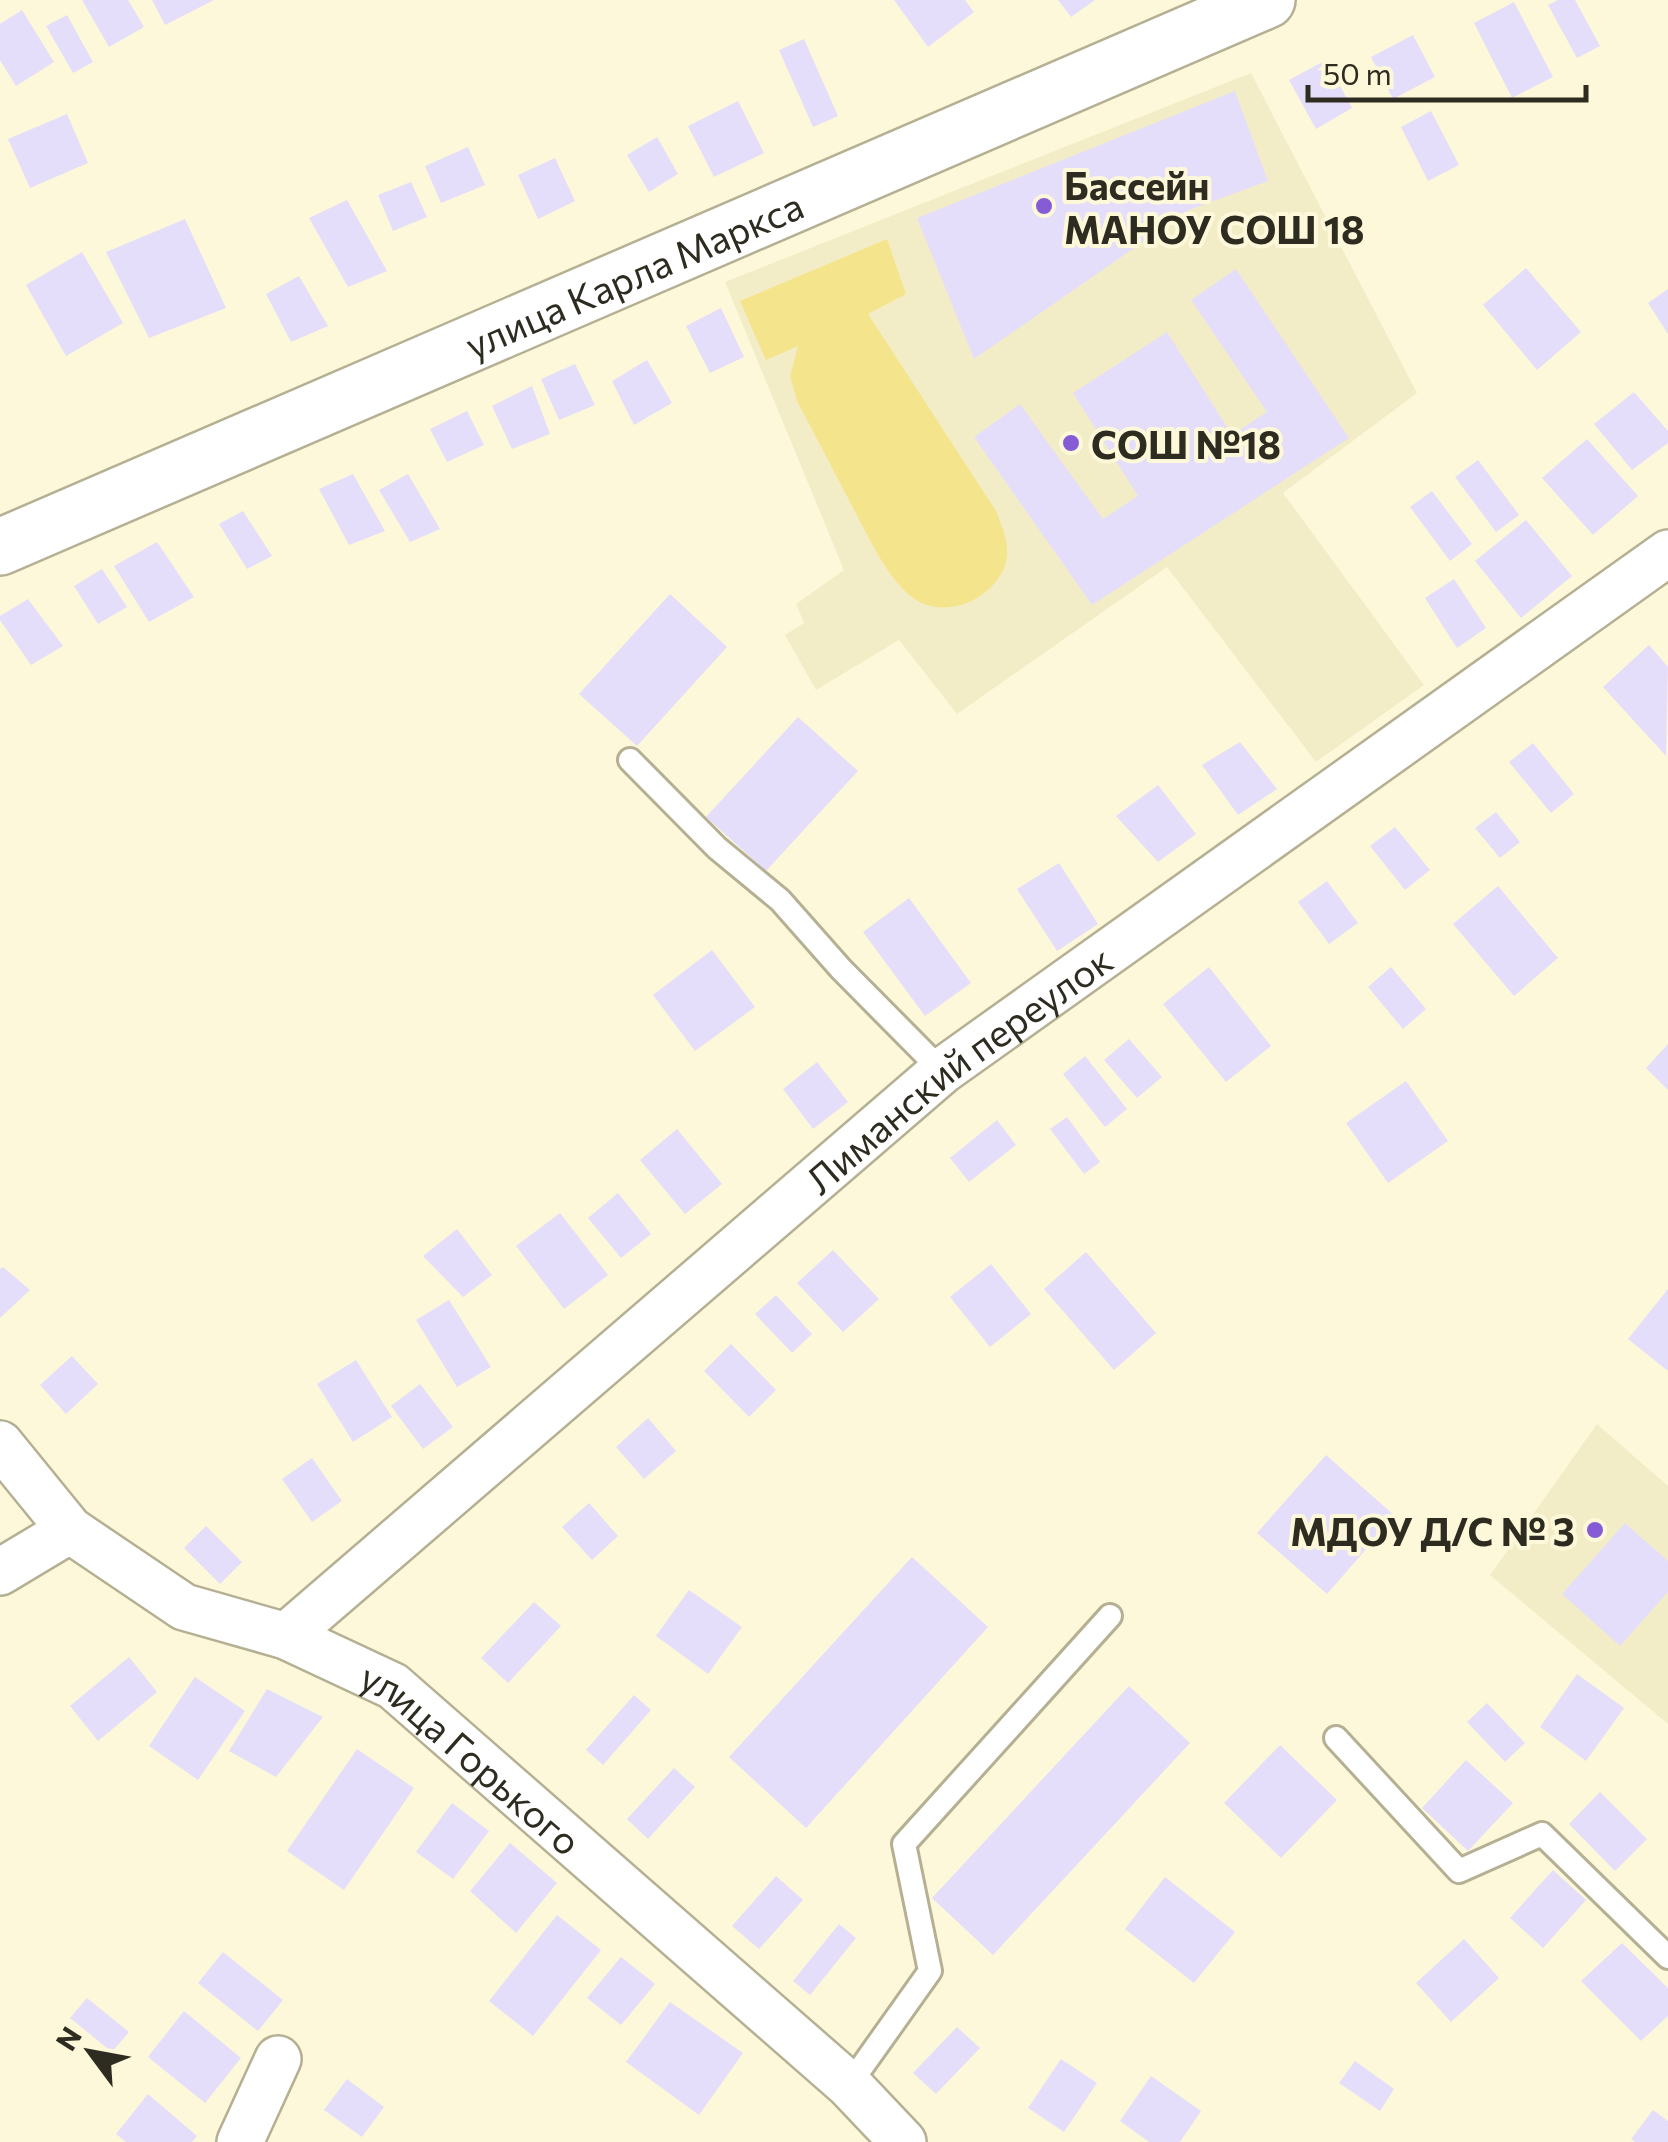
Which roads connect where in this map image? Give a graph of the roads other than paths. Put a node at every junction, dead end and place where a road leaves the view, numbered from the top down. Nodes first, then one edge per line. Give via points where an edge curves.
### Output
1 (1267, 0) edge
2 (0, 547) edge
3 (1668, 552) edge
4 (630, 760) dead end
5 (942, 1071) junction
6 (0, 1444) edge
7 (70, 1530) junction
8 (0, 1572) edge
9 (1110, 1616) dead end
10 (286, 1636) junction
11 (1336, 1738) dead end
12 (1668, 1957) edge
13 (278, 2059) dead end
14 (849, 2086) junction
15 (240, 2142) edge
16 (904, 2142) edge

1 - 2 main road, улица Карла Маркса
3 - 5 street, Лиманский переулок
4 - 5 lane via 780,900
5 - 10 street, Лиманский переулок
6 - 7 street, улица Горького
7 - 8 street
7 - 10 street, улица Горького via 184,1607
9 - 14 lane via 904,1844 930,1971
10 - 14 street, улица Горького via 393,1686
11 - 12 lane via 1459,1872 1542,1834
13 - 15 street
14 - 16 street, улица Горького

